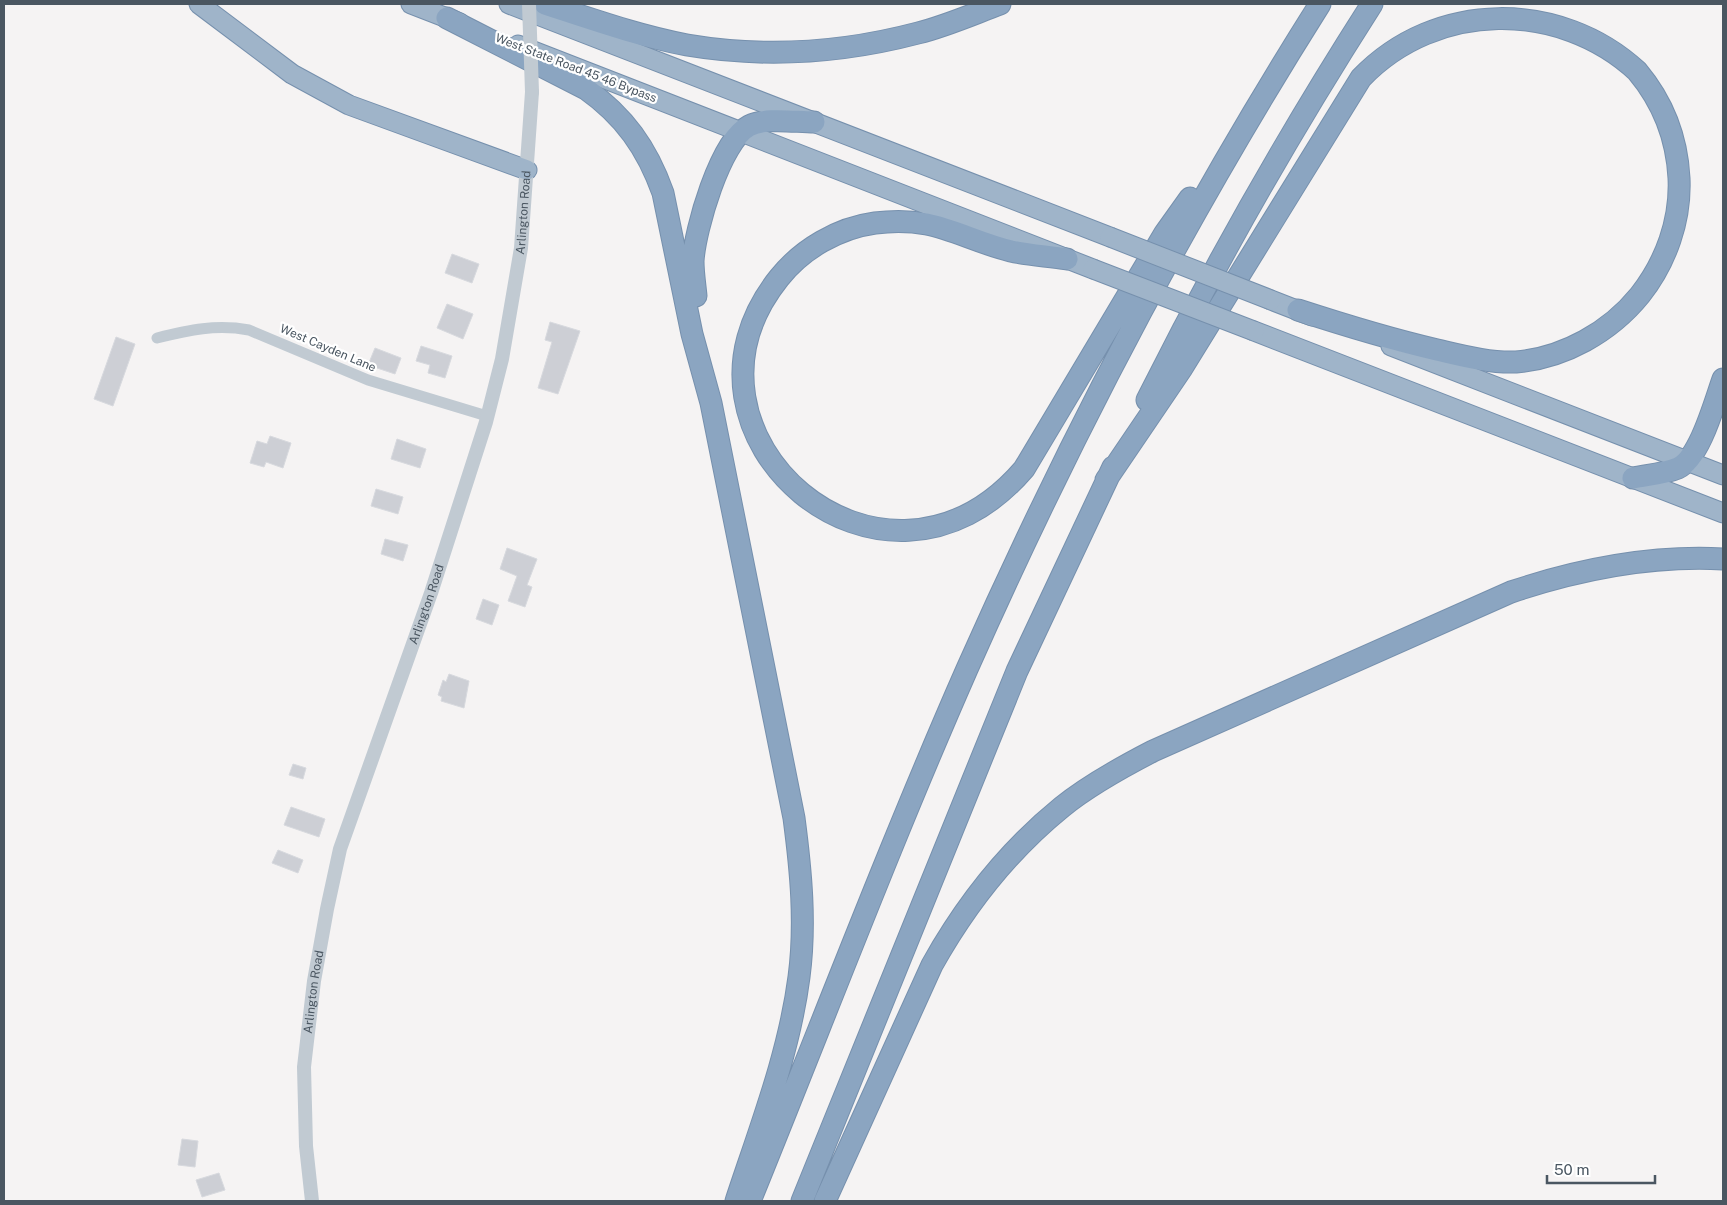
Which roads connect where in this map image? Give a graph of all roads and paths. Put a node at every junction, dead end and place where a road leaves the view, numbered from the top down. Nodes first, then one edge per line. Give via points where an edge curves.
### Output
1 (199, 4) edge
2 (411, 4) edge
3 (509, 4) edge
4 (528, 4) edge
5 (545, 4) edge
6 (1000, 4) edge
7 (1320, 4) edge
8 (1372, 4) edge
9 (447, 18) junction
10 (1268, 89) junction
11 (814, 122) junction
12 (741, 132) junction
13 (527, 170) junction
14 (1067, 259) junction
15 (1298, 310) junction
16 (157, 338) dead end
17 (1723, 379) edge
18 (711, 403) junction
19 (487, 416) junction
20 (1688, 461) junction
21 (1723, 475) edge
22 (1632, 478) junction
23 (1106, 480) junction
24 (1723, 513) edge
25 (1723, 559) edge
26 (312, 1201) edge
27 (736, 1201) edge
28 (750, 1201) edge
29 (802, 1201) edge
30 (825, 1201) edge

1 - 13 highway via 292,74 349,106
2 - 9 highway, West State Road 45 46 Bypass
3 - 11 highway
4 - 13 street, Arlington Road, bridge via 532,92
5 - 6 highway via 687,45 789,52 853,47 910,35
7 - 10 highway
8 - 23 highway via 1226,249
9 - 12 highway, West State Road 45 46 Bypass
9 - 18 highway via 586,89 605,103 639,142 655,171 662,193 692,334
10 - 14 highway via 1165,234 1024,469 999,495 979,509 937,526 896,531 873,529 849,523 818,507 796,491 774,465 760,440 748,406 744,373 748,343 757,315 772,288 797,259 815,246 854,228 874,223 913,221 937,225 1011,251
10 - 28 highway via 1138,317 1016,560 935,743
11 - 12 highway via 755,123
11 - 15 highway, bridge
12 - 14 highway, West State Road 45 46 Bypass
12 - 18 highway via 722,162 699,226 694,251 694,280
13 - 19 street, Arlington Road via 518,266 502,359
14 - 22 highway, West State Road 45 46 Bypass, bridge
15 - 20 highway
15 - 23 highway via 1387,338 1481,360 1515,362 1546,356 1591,338 1622,315 1647,286 1672,237 1679,202 1678,165 1675,143 1657,99 1626,58 1608,43 1569,20 1545,13 1481,8 1446,17 1406,37 1361,78 1182,368
16 - 19 street, West Cayden Lane via 197,327 249,330 368,380
17 - 20 highway via 1696,449
18 - 27 highway via 794,818 802,879 799,977 788,1038
19 - 26 street, Arlington Road via 431,593 340,849 314,981 306,1051 306,1146
20 - 21 highway
20 - 22 highway via 1678,468
22 - 24 highway, West State Road 45 46 Bypass
23 - 29 highway via 1013,680
25 - 30 highway via 1669,559 1606,566 1511,592 1153,751 1063,806 994,876 946,940

